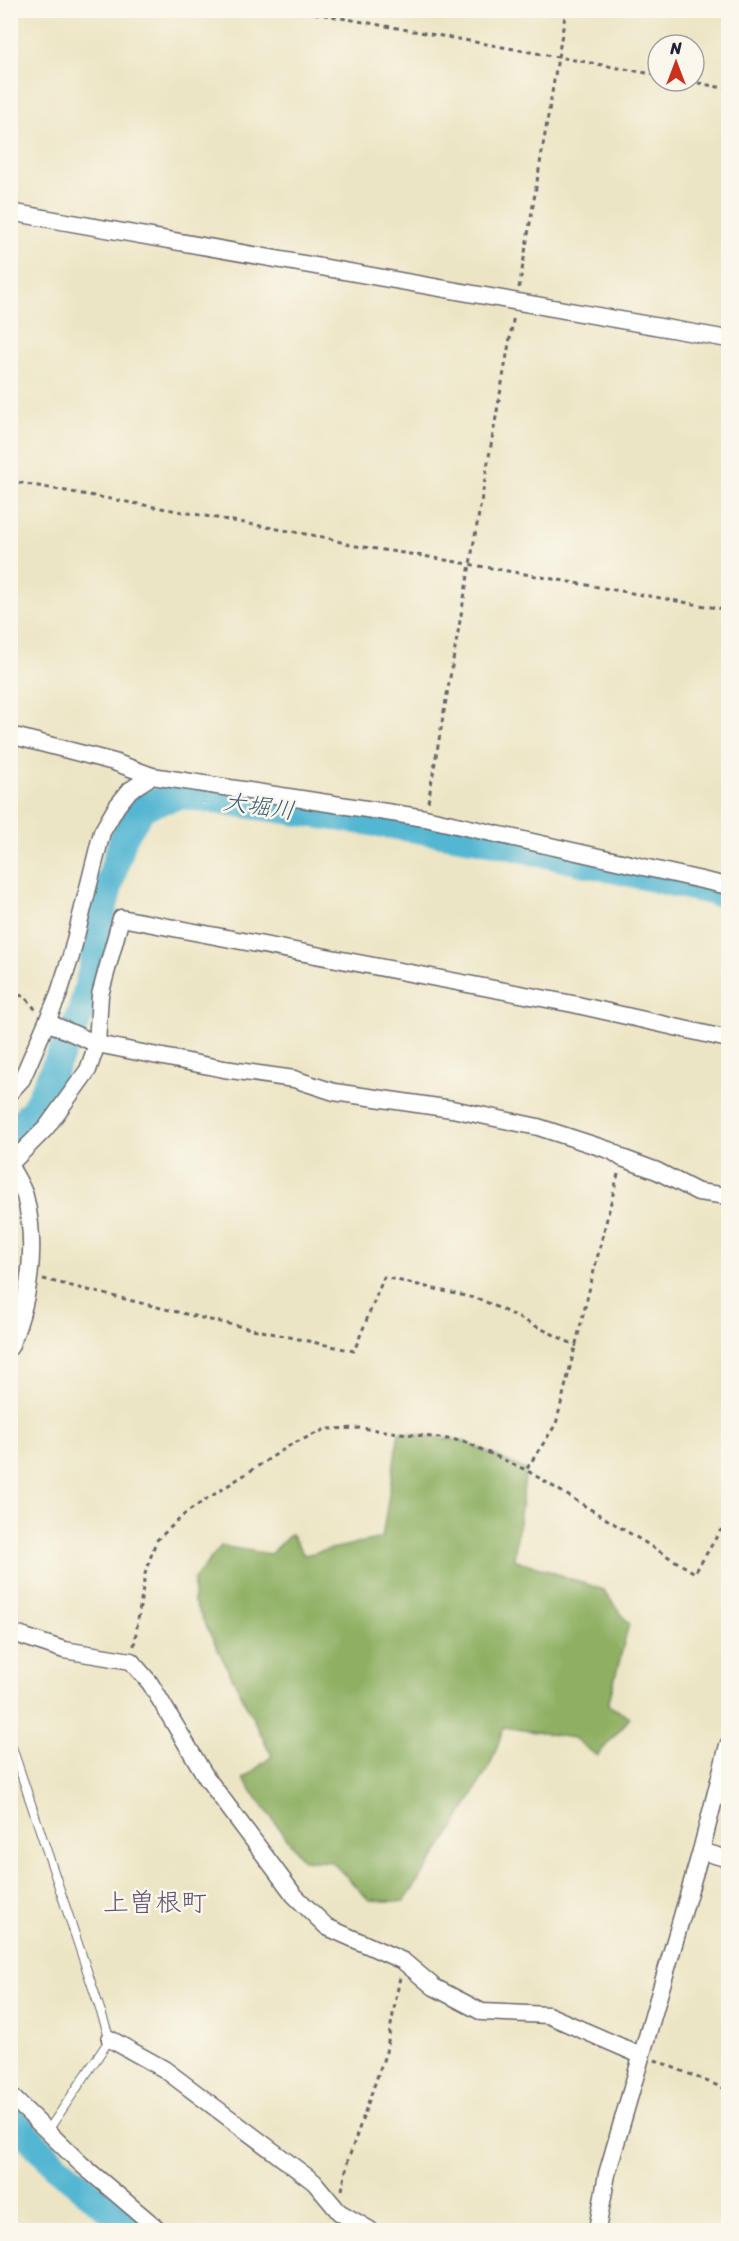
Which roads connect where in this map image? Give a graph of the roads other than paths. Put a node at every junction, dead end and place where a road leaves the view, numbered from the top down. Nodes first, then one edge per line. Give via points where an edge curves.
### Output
1 (10, 212) edge
2 (729, 339) edge
3 (10, 735) edge
4 (152, 776) junction
5 (729, 886) edge
6 (48, 1022) junction
7 (729, 1039) edge
8 (96, 1044) junction
9 (10, 1092) edge
10 (10, 1165) edge
11 (729, 1196) edge
12 (10, 1347) edge
13 (10, 1632) edge
14 (10, 1741) edge
15 (729, 1745) edge
16 (701, 1851) junction
17 (729, 1859) edge
18 (110, 2039) junction
19 (640, 2055) junction
20 (10, 2096) edge
21 (47, 2132) junction
22 (159, 2230) edge
23 (370, 2230) edge
24 (597, 2230) edge

1 - 2 street
3 - 4 street
4 - 5 street via 425,818
4 - 6 street via 130,790 102,832 71,956
6 - 8 street
6 - 9 street via 22,1079
7 - 8 street via 573,1004 121,918 100,995
8 - 10 street via 88,1070 68,1100
8 - 11 street via 294,1079 334,1092 452,1109 538,1127 612,1150 698,1192
10 - 12 street via 24,1194 32,1237 31,1276
13 - 19 street via 64,1650 131,1660 150,1683 206,1777 294,1895 327,1927 403,1961 434,1987 482,2012 548,2015
14 - 18 lane
15 - 16 street
16 - 17 street
16 - 19 street
18 - 21 lane
18 - 23 street via 164,2069 314,2182 339,2212
19 - 24 street via 607,2174
20 - 21 street
21 - 22 street

